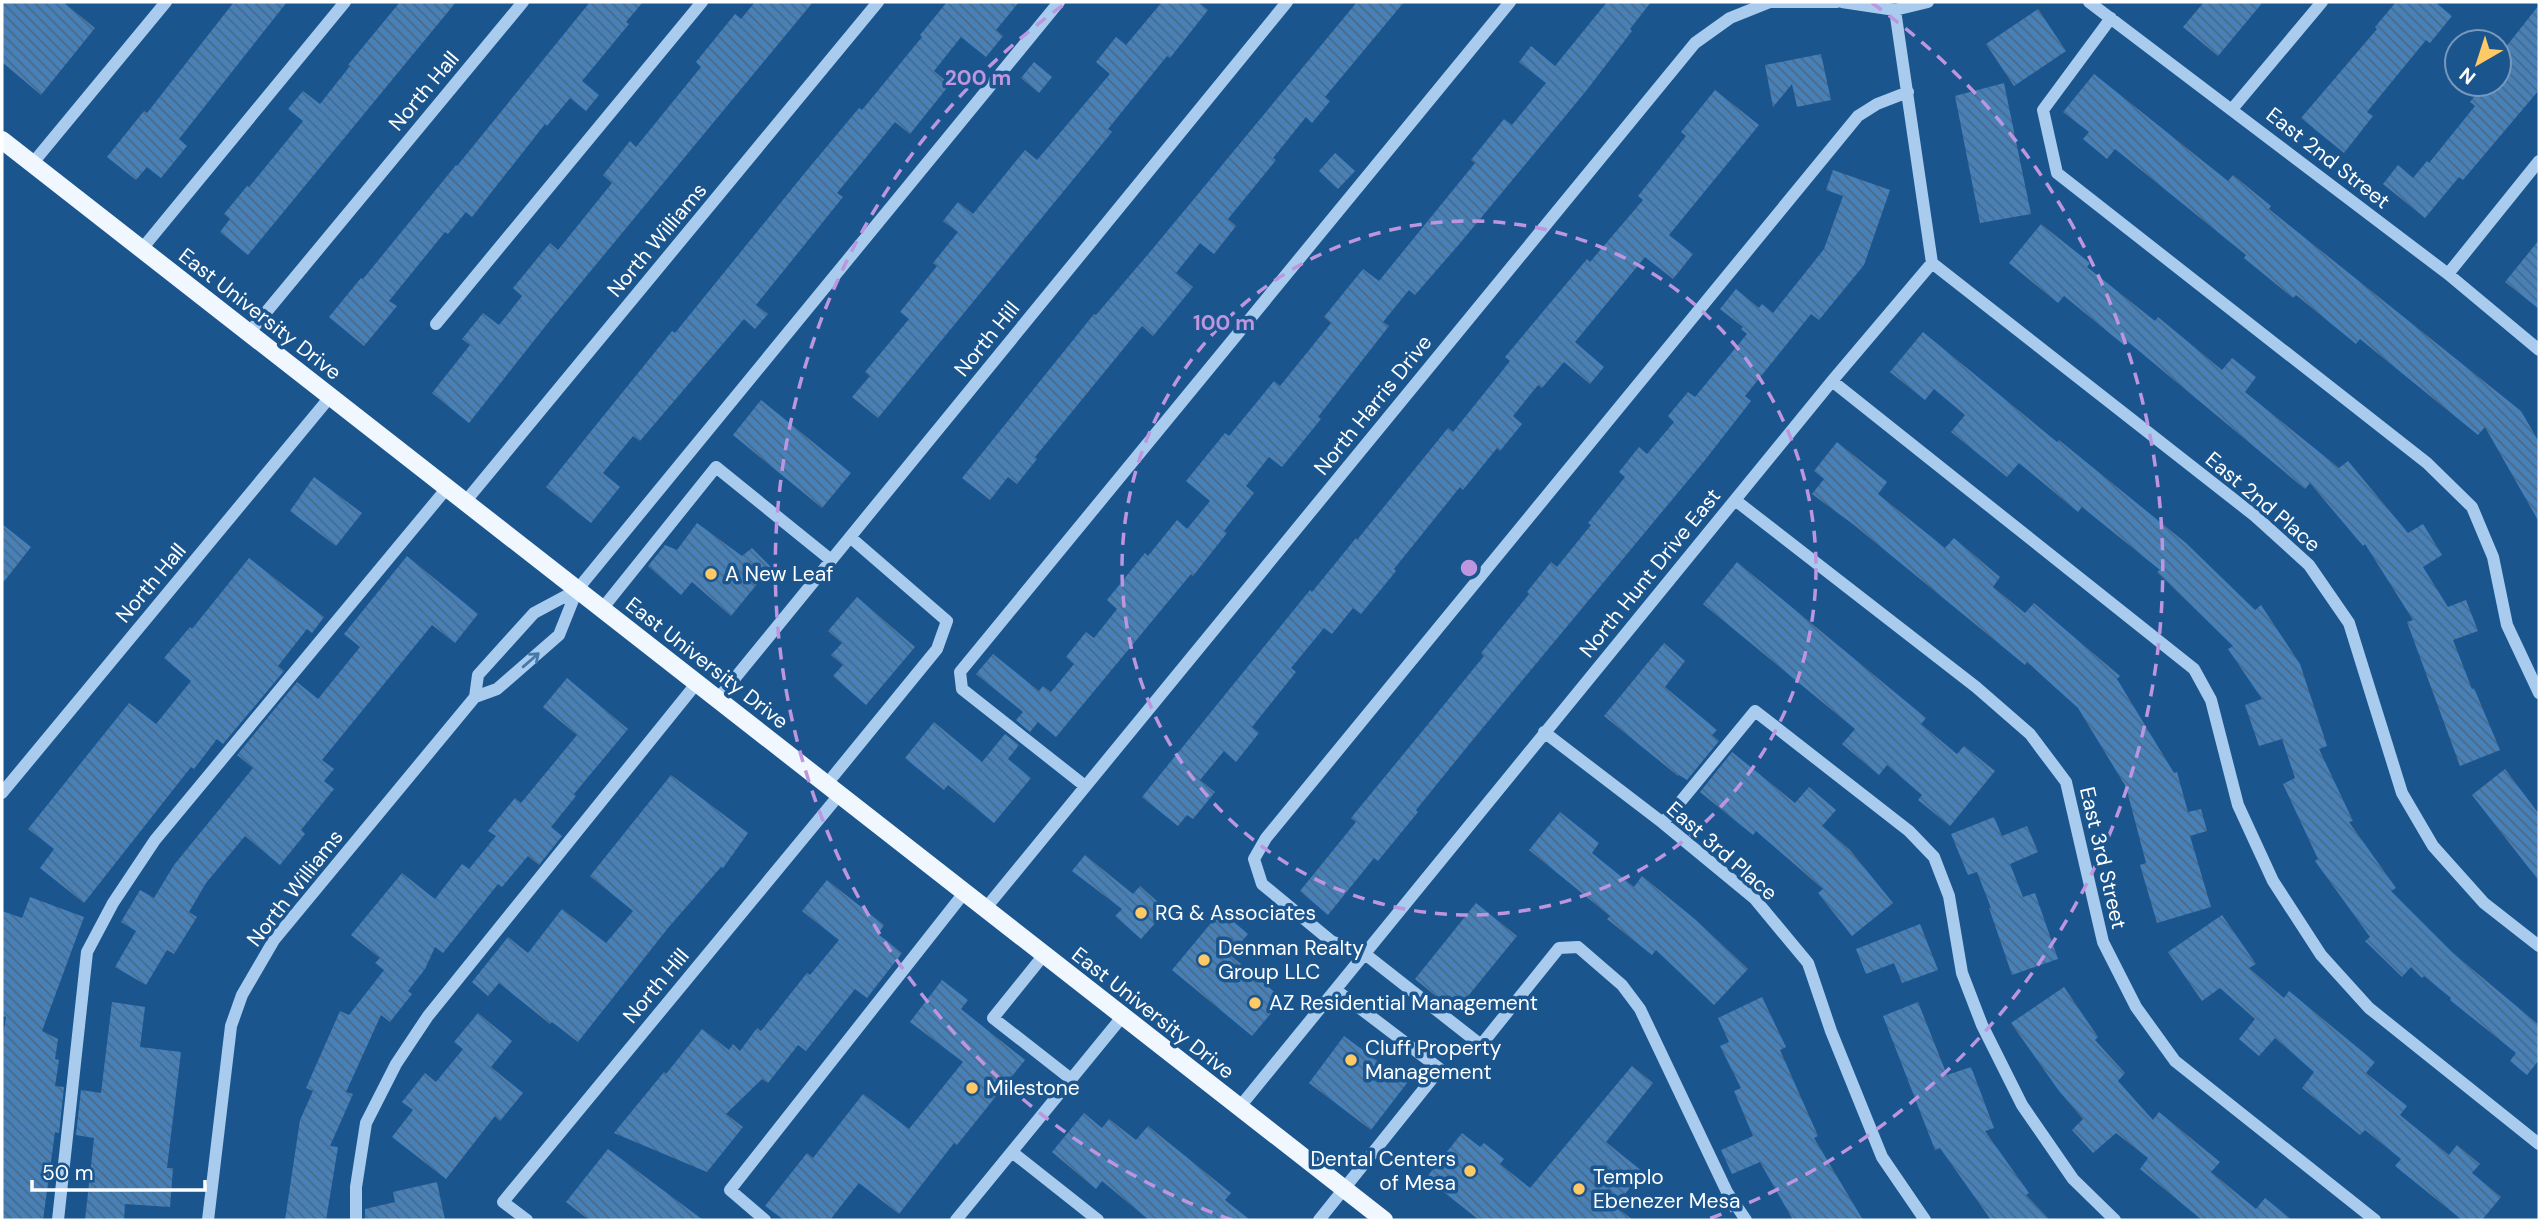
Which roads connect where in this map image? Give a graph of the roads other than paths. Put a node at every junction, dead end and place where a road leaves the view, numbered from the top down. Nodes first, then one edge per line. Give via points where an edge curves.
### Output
1 (166, 2) edge
2 (345, 2) edge
3 (523, 2) edge
4 (702, 2) edge
5 (878, 2) edge
6 (1059, 2) edge
7 (1287, 2) edge
8 (1510, 2) edge
9 (1828, 2) edge
10 (1839, 2) edge
11 (1928, 2) edge
12 (2090, 2) edge
13 (2322, 2) edge
14 (1895, 10) junction
15 (2111, 18) junction
16 (1908, 92) junction
17 (2232, 108) junction
18 (2, 141) edge
19 (2539, 161) edge
20 (32, 164) junction
21 (141, 250) junction
22 (1933, 263) junction
23 (2448, 274) junction
24 (436, 324) dead end
25 (248, 334) junction
26 (2539, 349) edge
27 (1832, 381) junction
28 (330, 397) junction
29 (447, 488) junction
30 (1735, 500) junction
31 (465, 502) junction
32 (850, 537) junction
33 (831, 560) junction
34 (577, 590) junction
35 (601, 609) junction
36 (696, 684) junction
37 (2539, 693) edge
38 (475, 697) junction
39 (717, 700) junction
40 (1544, 732) junction
41 (1086, 786) junction
42 (832, 790) junction
43 (2, 793) edge
44 (1663, 823) junction
45 (964, 893) junction
46 (985, 909) junction
47 (2539, 946) edge
48 (1365, 954) junction
49 (1043, 956) junction
50 (1336, 990) junction
51 (1122, 1017) junction
52 (1071, 1079) junction
53 (1238, 1108) junction
54 (2539, 1144) edge
55 (1012, 1152) junction
56 (1343, 1189) junction
57 (58, 1220) edge
58 (208, 1220) edge
59 (356, 1220) edge
60 (527, 1220) edge
61 (765, 1220) edge
62 (956, 1220) edge
63 (1098, 1220) edge
64 (1319, 1220) edge
65 (1384, 1220) edge
66 (1746, 1220) edge
67 (1924, 1220) edge
68 (2115, 1220) edge
69 (2375, 1220) edge

1 - 20 street
2 - 21 street
3 - 25 street, North Hall
4 - 24 street
5 - 31 street, North Williams
6 - 34 street
7 - 32 street, North Hill
8 - 41 street via 960,672 962,689
9 - 10 street, North Harris Drive
9 - 41 street, North Harris Drive via 1770,2 1730,18 1695,43
10 - 14 street, North Harris Drive
11 - 14 street, North Harris Drive
12 - 15 street, East 2nd Street
13 - 17 street
14 - 16 street
15 - 17 street, East 2nd Street
15 - 37 street via 2043,110 2057,173 2427,463 2472,507 2493,557 2507,625
16 - 22 street
16 - 48 street via 1858,116 1266,838 1254,859 1262,884 1331,942
17 - 23 street, East 2nd Street
18 - 20 main road, East University Drive
19 - 23 street
20 - 21 main road, East University Drive
21 - 25 main road, East University Drive
22 - 27 street, North Hunt Drive East
22 - 47 street, East 2nd Place via 2255,516 2309,565 2349,622 2402,793 2433,846 2484,903
23 - 26 street, East 2nd Street
25 - 28 main road, East University Drive
27 - 30 street, North Hunt Drive East
27 - 54 street via 2194,669 2211,700 2243,816 2273,881 2321,955 2369,1008
28 - 29 main road, East University Drive
28 - 43 street, North Hall
29 - 31 main road, East University Drive
29 - 57 street via 155,840 113,903 88,952
30 - 40 street, North Hunt Drive East
30 - 69 street, East 3rd Street via 2030,734 2066,782 2103,942 2136,1007 2175,1061
31 - 34 main road, East University Drive
32 - 33 street, North Hill
32 - 42 street, North Hill via 947,621 937,649
33 - 35 street via 716,467
33 - 39 street, North Hill
34 - 35 main road, East University Drive
38 -> 34 street, North Williams via 497,689 559,635
34 - 38 street, North Williams via 534,612 478,675
35 - 36 main road, East University Drive
36 - 39 main road, East University Drive
36 - 59 street via 428,1016 396,1064 366,1123
38 - 58 street, North Williams via 274,940 242,995 231,1026
39 - 42 main road, East University Drive
40 - 44 street, East 3rd Place
40 - 48 street, North Hunt Drive East
41 - 46 street, North Harris Drive
42 - 45 main road, East University Drive
42 - 60 street, North Hill via 503,1202
44 - 67 street, East 3rd Place via 1754,898 1808,963 1882,1157
44 - 68 street via 1755,710 1909,831 1934,857 1949,896 1962,973 2022,1105 2073,1179
45 - 46 main road, East University Drive
45 - 61 street via 730,1191
46 - 49 main road, East University Drive
48 - 50 street, North Hunt Drive East
48 - 66 street via 1481,1045 1559,948 1578,947 1622,985 1640,1009 1727,1192
49 - 51 main road, East University Drive
49 - 52 street via 993,1018
50 - 53 street, North Hunt Drive East
50 - 56 street via 1440,1069
51 - 52 street
51 - 53 main road, East University Drive
52 - 55 street
53 - 56 main road, East University Drive
55 - 62 street
55 - 63 street
56 - 64 street
56 - 65 main road, East University Drive

